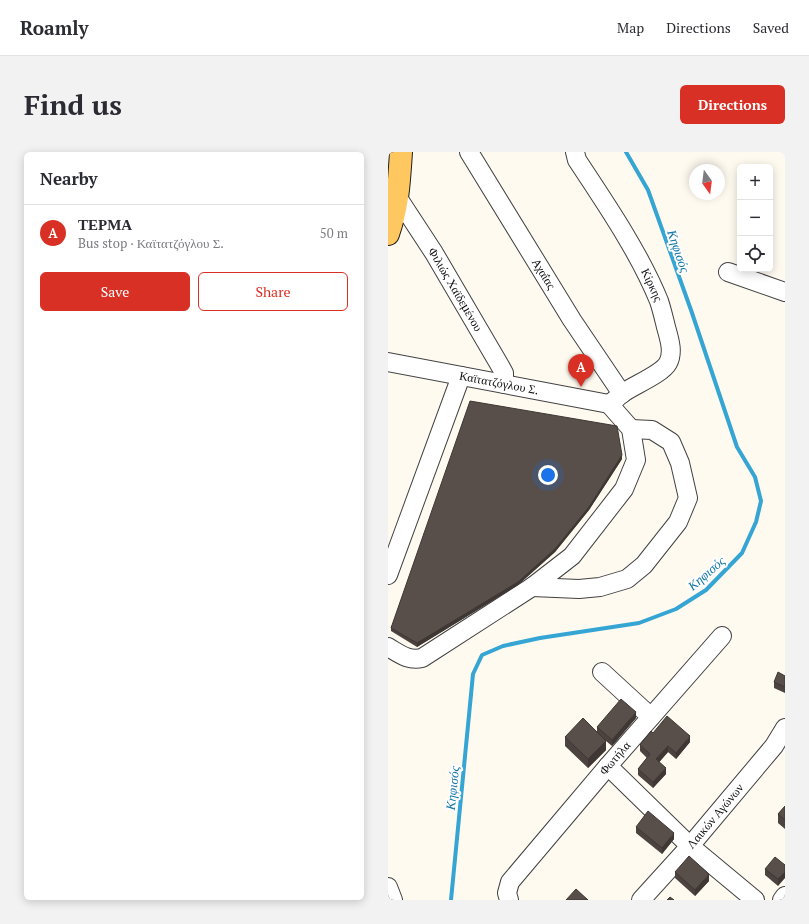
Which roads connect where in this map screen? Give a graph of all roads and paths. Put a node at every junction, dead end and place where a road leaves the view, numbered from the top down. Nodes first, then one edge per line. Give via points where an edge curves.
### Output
1 (401, 152) edge
2 (469, 152) edge
3 (575, 152) edge
4 (392, 215) edge
5 (728, 272) dead end
6 (785, 292) edge
7 (388, 362) edge
8 (461, 376) junction
9 (504, 384) junction
10 (616, 399) junction
11 (631, 429) junction
12 (388, 575) edge
13 (532, 587) junction
14 (722, 636) dead end
15 (388, 647) edge
16 (602, 672) dead end
17 (650, 717) junction
18 (785, 728) edge
19 (608, 766) junction
20 (690, 846) junction
21 (388, 887) edge
22 (785, 896) edge
23 (393, 900) edge
24 (509, 900) edge
25 (641, 900) edge
26 (755, 900) edge
27 (782, 900) edge

1 - 4 main road
2 - 10 street, Αχαΐας via 572,320
3 - 10 street, Κίρκης via 577,160 613,214 651,284 670,341 668,363
4 - 9 street, Φιλιώς Χαϊδεμένου via 415,224 504,373
5 - 6 street
7 - 8 street, Καϊτατζόγλου Σ.
8 - 9 street, Καϊτατζόγλου Σ.
8 - 12 street
9 - 10 street, Καϊτατζόγλου Σ.
10 - 11 street, Αχαΐας
11 - 13 street via 636,460 624,489 572,556
11 - 13 street via 652,430 671,442 680,462 688,498 678,522 644,565 627,579 600,587 579,589
13 - 15 street via 422,658 406,658
14 - 17 street, Φωτήλα
16 - 17 street
17 - 19 street, Φωτήλα
18 - 20 street, Λαικών Αγώνων via 774,746
19 - 20 street
19 - 24 street, Φωτήλα via 510,882 507,893
20 - 25 street, Λαικών Αγώνων
20 - 26 street
21 - 23 street
22 - 27 street

